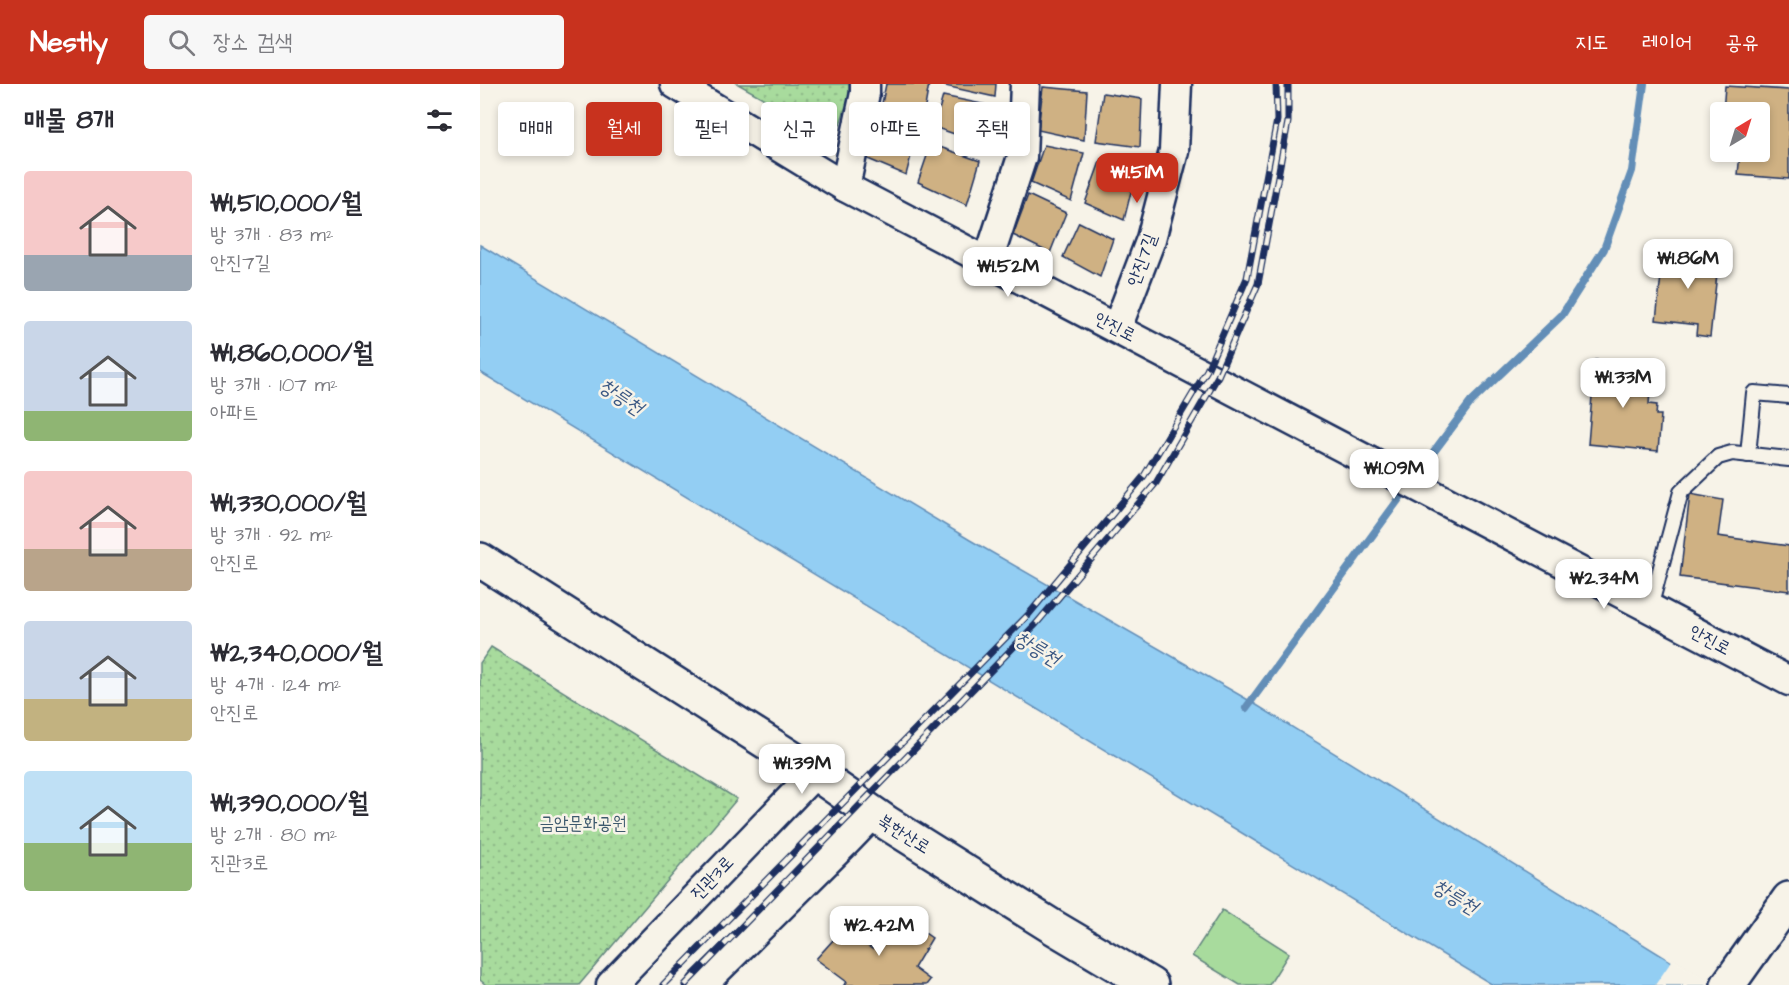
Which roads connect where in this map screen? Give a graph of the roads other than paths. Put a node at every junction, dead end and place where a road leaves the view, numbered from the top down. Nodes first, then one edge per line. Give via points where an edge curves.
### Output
1 (675, 84) edge
2 (865, 84) edge
3 (1025, 84) edge
4 (1177, 84) edge
5 (845, 187) junction
6 (988, 261) junction
7 (1117, 328) junction
8 (1789, 396) edge
9 (1748, 455) junction
10 (1789, 459) edge
11 (480, 560) edge
12 (1650, 608) junction
13 (1789, 681) edge
14 (815, 773) junction
15 (873, 814) junction
16 (1789, 899) edge
17 (611, 985) edge
18 (702, 985) edge
19 (1151, 985) edge
20 (1728, 985) edge

1 - 5 street, 안진로
2 - 5 street
3 - 6 street via 1022,157
4 - 7 street, 안진7길 via 1174,151 1152,239
5 - 6 street, 안진로
6 - 7 street, 안진로
7 - 12 street, 안진로
8 - 9 lane via 1754,393
9 - 10 lane
9 - 12 lane via 1732,453 1718,457 1682,492
11 - 14 main road, 북한산로
12 - 13 street, 안진로
14 - 15 main road, 북한산로
14 - 17 street, 진관3로
15 - 18 street
15 - 19 main road, 북한산로
16 - 20 main road

